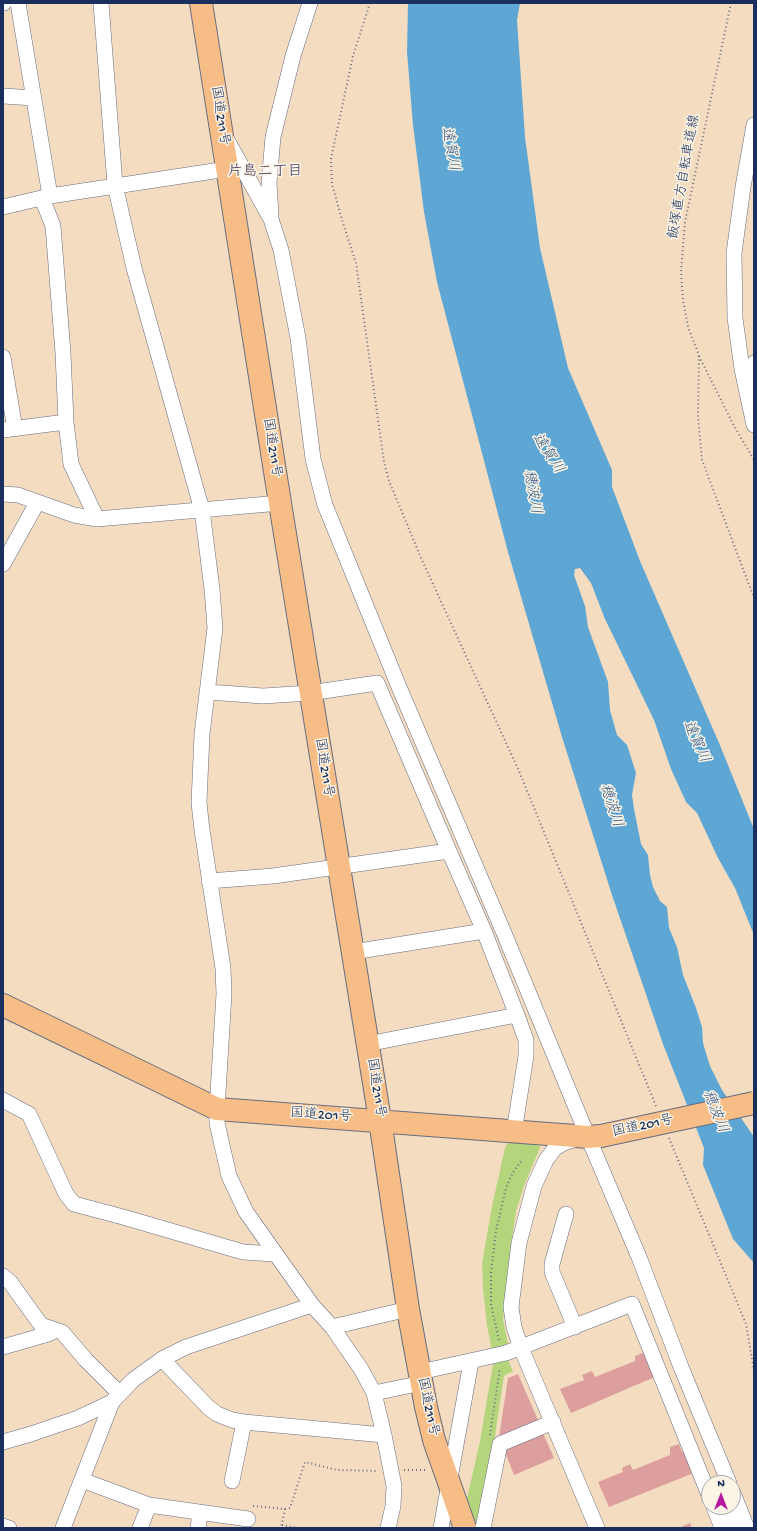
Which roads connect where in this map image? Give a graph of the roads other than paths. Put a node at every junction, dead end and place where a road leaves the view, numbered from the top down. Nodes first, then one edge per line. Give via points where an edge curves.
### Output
1 (18, 3) edge
2 (101, 3) edge
3 (201, 3) edge
4 (310, 3) edge
5 (3, 96) edge
6 (34, 98) junction
7 (754, 125) edge
8 (221, 129) junction
9 (227, 169) junction
10 (754, 177) edge
11 (115, 185) junction
12 (743, 187) junction
13 (46, 197) junction
14 (3, 207) edge
15 (271, 219) junction
16 (3, 357) edge
17 (754, 363) edge
18 (749, 401) junction
19 (66, 422) junction
20 (754, 425) edge
21 (9, 430) edge
22 (3, 494) edge
23 (36, 503) junction
24 (280, 503) junction
25 (202, 510) junction
26 (97, 519) junction
27 (3, 564) edge
28 (208, 692) junction
29 (310, 693) junction
30 (449, 851) junction
31 (339, 867) junction
32 (209, 881) junction
33 (484, 931) junction
34 (353, 952) junction
35 (3, 1005) edge
36 (517, 1015) junction
37 (367, 1044) junction
38 (3, 1100) edge
39 (754, 1103) edge
40 (217, 1109) junction
41 (380, 1120) junction
42 (514, 1132) junction
43 (594, 1136) junction
44 (566, 1214) dead end
45 (274, 1254) junction
46 (3, 1276) edge
47 (312, 1305) junction
48 (408, 1309) junction
49 (332, 1327) junction
50 (574, 1327) junction
51 (56, 1330) junction
52 (3, 1347) edge
53 (521, 1348) junction
54 (162, 1359) junction
55 (471, 1362) junction
56 (421, 1378) junction
57 (374, 1393) junction
58 (116, 1398) junction
59 (244, 1422) junction
60 (553, 1422) junction
61 (384, 1435) junction
62 (3, 1442) edge
63 (688, 1442) junction
64 (701, 1475) edge
65 (710, 1475) edge
66 (726, 1475) edge
67 (82, 1480) junction
68 (232, 1481) dead end
69 (449, 1484) junction
70 (149, 1505) junction
71 (741, 1513) edge
72 (249, 1515) road end
73 (717, 1515) edge
74 (728, 1515) edge
75 (199, 1521) edge
76 (3, 1526) edge
77 (9, 1528) edge
78 (64, 1528) edge
79 (140, 1528) edge
80 (388, 1528) edge
81 (441, 1528) edge
82 (465, 1528) edge
83 (483, 1528) edge
84 (597, 1528) edge
85 (722, 1528) edge
86 (734, 1528) edge
87 (747, 1528) edge

1 - 6 street
2 - 11 street
3 - 8 highway, 国道211号
4 - 15 street via 293,56 273,137 269,183
5 - 6 street
6 - 13 street
7 - 12 street
8 - 9 highway, 国道211号
8 - 15 street
9 - 11 street
9 - 24 highway, 国道211号
10 - 12 street
11 - 13 street
11 - 25 street via 134,268
12 - 18 street via 734,253 735,318
13 - 14 street
13 - 19 street via 53,226 64,353
15 - 43 street via 281,250 290,294 313,459 325,505 399,687
16 - 21 street
17 - 18 street
18 - 20 street
19 - 21 street
19 - 26 street via 71,464
22 - 23 street via 18,495
23 - 26 street
23 - 27 street
24 - 25 street
24 - 29 highway, 国道211号
25 - 26 street
25 - 28 street via 215,628
28 - 29 street via 263,696
28 - 32 street via 202,734 199,803
29 - 30 street via 377,682
29 - 31 highway, 国道211号
30 - 31 street
30 - 33 street
31 - 32 street
31 - 34 highway, 国道211号
32 - 40 street via 223,968 224,994
33 - 34 street
33 - 36 street
34 - 37 highway, 国道211号
35 - 40 highway, 国道201号
36 - 37 street
36 - 42 street via 526,1040 526,1056
37 - 41 highway, 国道211号
38 - 45 street via 29,1114 66,1194 74,1204 242,1252
39 - 43 highway, 国道201号, bridge
40 - 41 highway, 国道201号
40 - 45 street via 217,1123 229,1176 246,1212
41 - 42 highway, 国道201号
41 - 48 highway, 国道211号
42 - 43 highway, 国道201号
43 - 53 street via 566,1142 555,1148 546,1160 534,1186 519,1243 511,1301 514,1327
43 - 66 street via 681,1367
44 - 50 street via 552,1272
45 - 47 street
46 - 51 street via 41,1325
47 - 49 street
47 - 54 street via 186,1347
48 - 49 street
48 - 56 highway, 国道211号
49 - 57 street
50 - 53 street
50 - 63 street via 632,1304
51 - 52 street
51 - 58 street via 62,1332
53 - 55 street
53 - 60 street
54 - 58 street via 133,1380
54 - 59 street via 217,1414
55 - 56 street
55 - 69 street
56 - 57 street
56 - 69 highway, 国道211号 via 434,1440
57 - 61 street
58 - 62 street via 78,1418
58 - 67 street
59 - 61 street
59 - 68 street
60 - 83 street via 500,1444
60 - 84 street
61 - 80 street via 394,1486
63 - 64 street
63 - 65 street via 702,1458
67 - 70 street
67 - 78 street
69 - 81 street
69 - 82 highway, 国道211号
70 - 75 street
70 - 79 street
71 - 87 street
72 - 75 street via 226,1515
73 - 85 street
74 - 86 street
76 - 77 street

